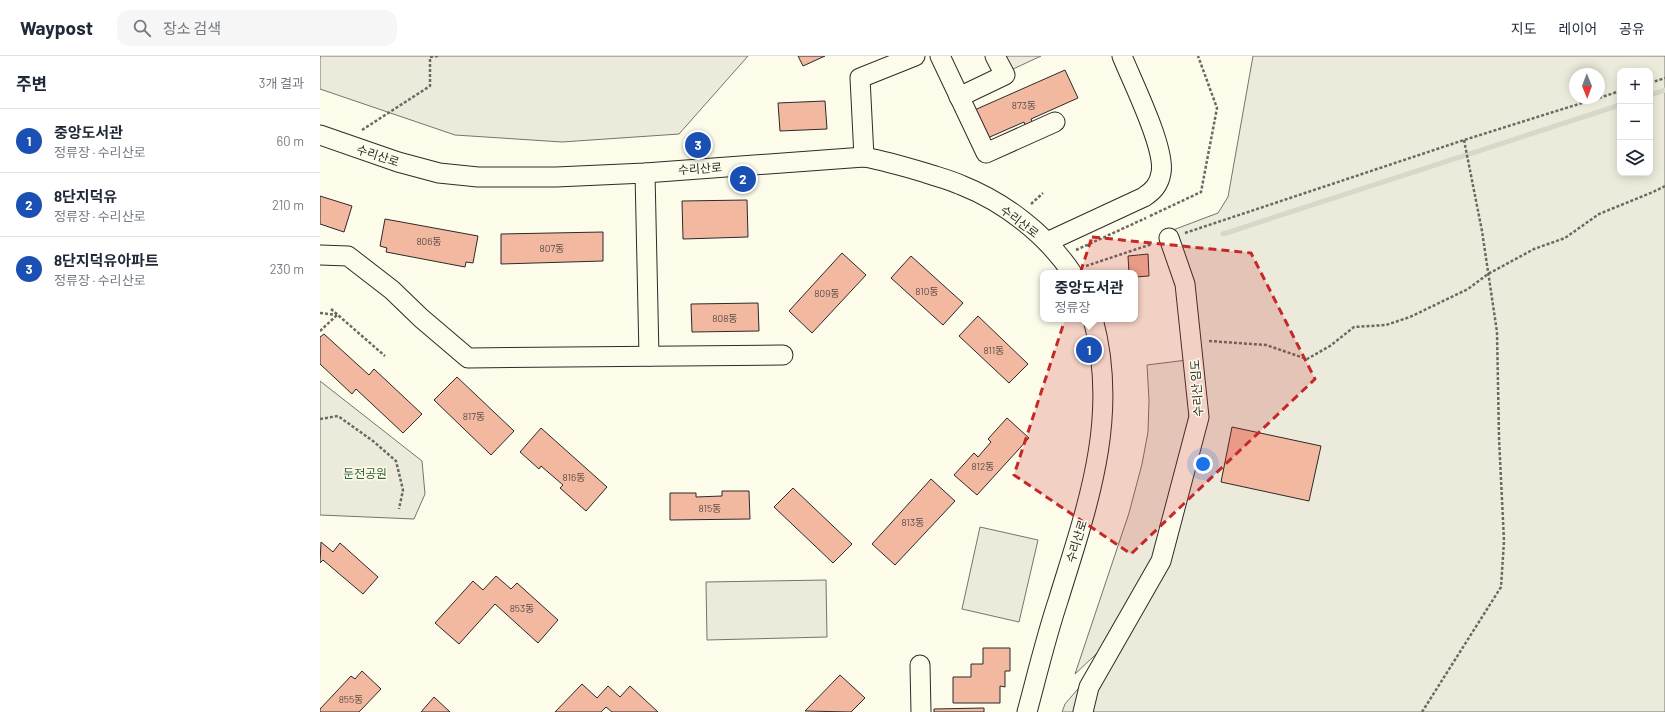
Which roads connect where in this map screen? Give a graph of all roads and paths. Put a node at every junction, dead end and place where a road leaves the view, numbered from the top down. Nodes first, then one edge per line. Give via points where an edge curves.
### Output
1 (438, 56) edge
2 (916, 56) edge
3 (940, 56) edge
4 (995, 56) edge
5 (1122, 56) edge
6 (1198, 56) edge
7 (1665, 78) edge
8 (1653, 82) edge
9 (1617, 93) edge
10 (1605, 96) edge
11 (959, 97) junction
12 (1579, 104) edge
13 (1055, 122) dead end
14 (320, 135) edge
15 (1464, 140) junction
16 (341, 143) junction
17 (864, 157) junction
18 (645, 173) junction
19 (1665, 186) edge
20 (1169, 238) junction
21 (1047, 242) junction
22 (320, 255) edge
23 (1068, 267) edge
24 (1488, 274) junction
25 (331, 309) dead end
26 (320, 313) edge
27 (337, 315) junction
28 (1094, 322) edge
29 (320, 331) edge
30 (1192, 341) junction
31 (783, 355) dead end
32 (385, 356) dead end
33 (649, 356) junction
34 (320, 419) edge
35 (399, 509) dead end
36 (920, 665) dead end
37 (921, 712) edge
38 (1027, 712) edge
39 (1083, 712) edge
40 (1422, 712) edge

1 - 16 path via 430,57 430,86
2 - 17 street via 860,78
3 - 11 street
4 - 11 street via 1005,75
5 - 21 street via 1160,150 1162,172 1157,186 1144,197
6 - 23 path via 1217,108 1201,192
7 - 8 path
9 - 10 path
11 - 13 street via 986,152
12 - 15 path
14 - 16 street, 수리산로
15 - 20 path
15 - 24 path
16 - 18 street, 수리산로 via 439,173 556,177
17 - 18 street, 수리산로
17 - 21 street, 수리산로 via 888,161 962,185 1017,216
18 - 33 street
19 - 24 path via 1599,214 1565,238 1534,249
20 - 23 path
20 - 30 street, 수리산 임도 via 1185,284
21 - 23 street, 수리산로
22 - 33 street via 348,256 392,290 468,358
24 - 30 path via 1468,289 1410,317 1386,325 1354,327 1330,346 1307,359 1266,345
24 - 40 path via 1497,332 1504,541 1501,587
25 - 27 path
26 - 27 path
27 - 29 path
27 - 32 path
28 - 38 street, 수리산로 via 1102,362 1104,389 1099,452 1083,523 1055,610
30 - 39 street, 수리산 임도 via 1199,417 1161,561 1089,687
31 - 33 street
34 - 35 path via 338,416 396,461 403,490
36 - 37 street

